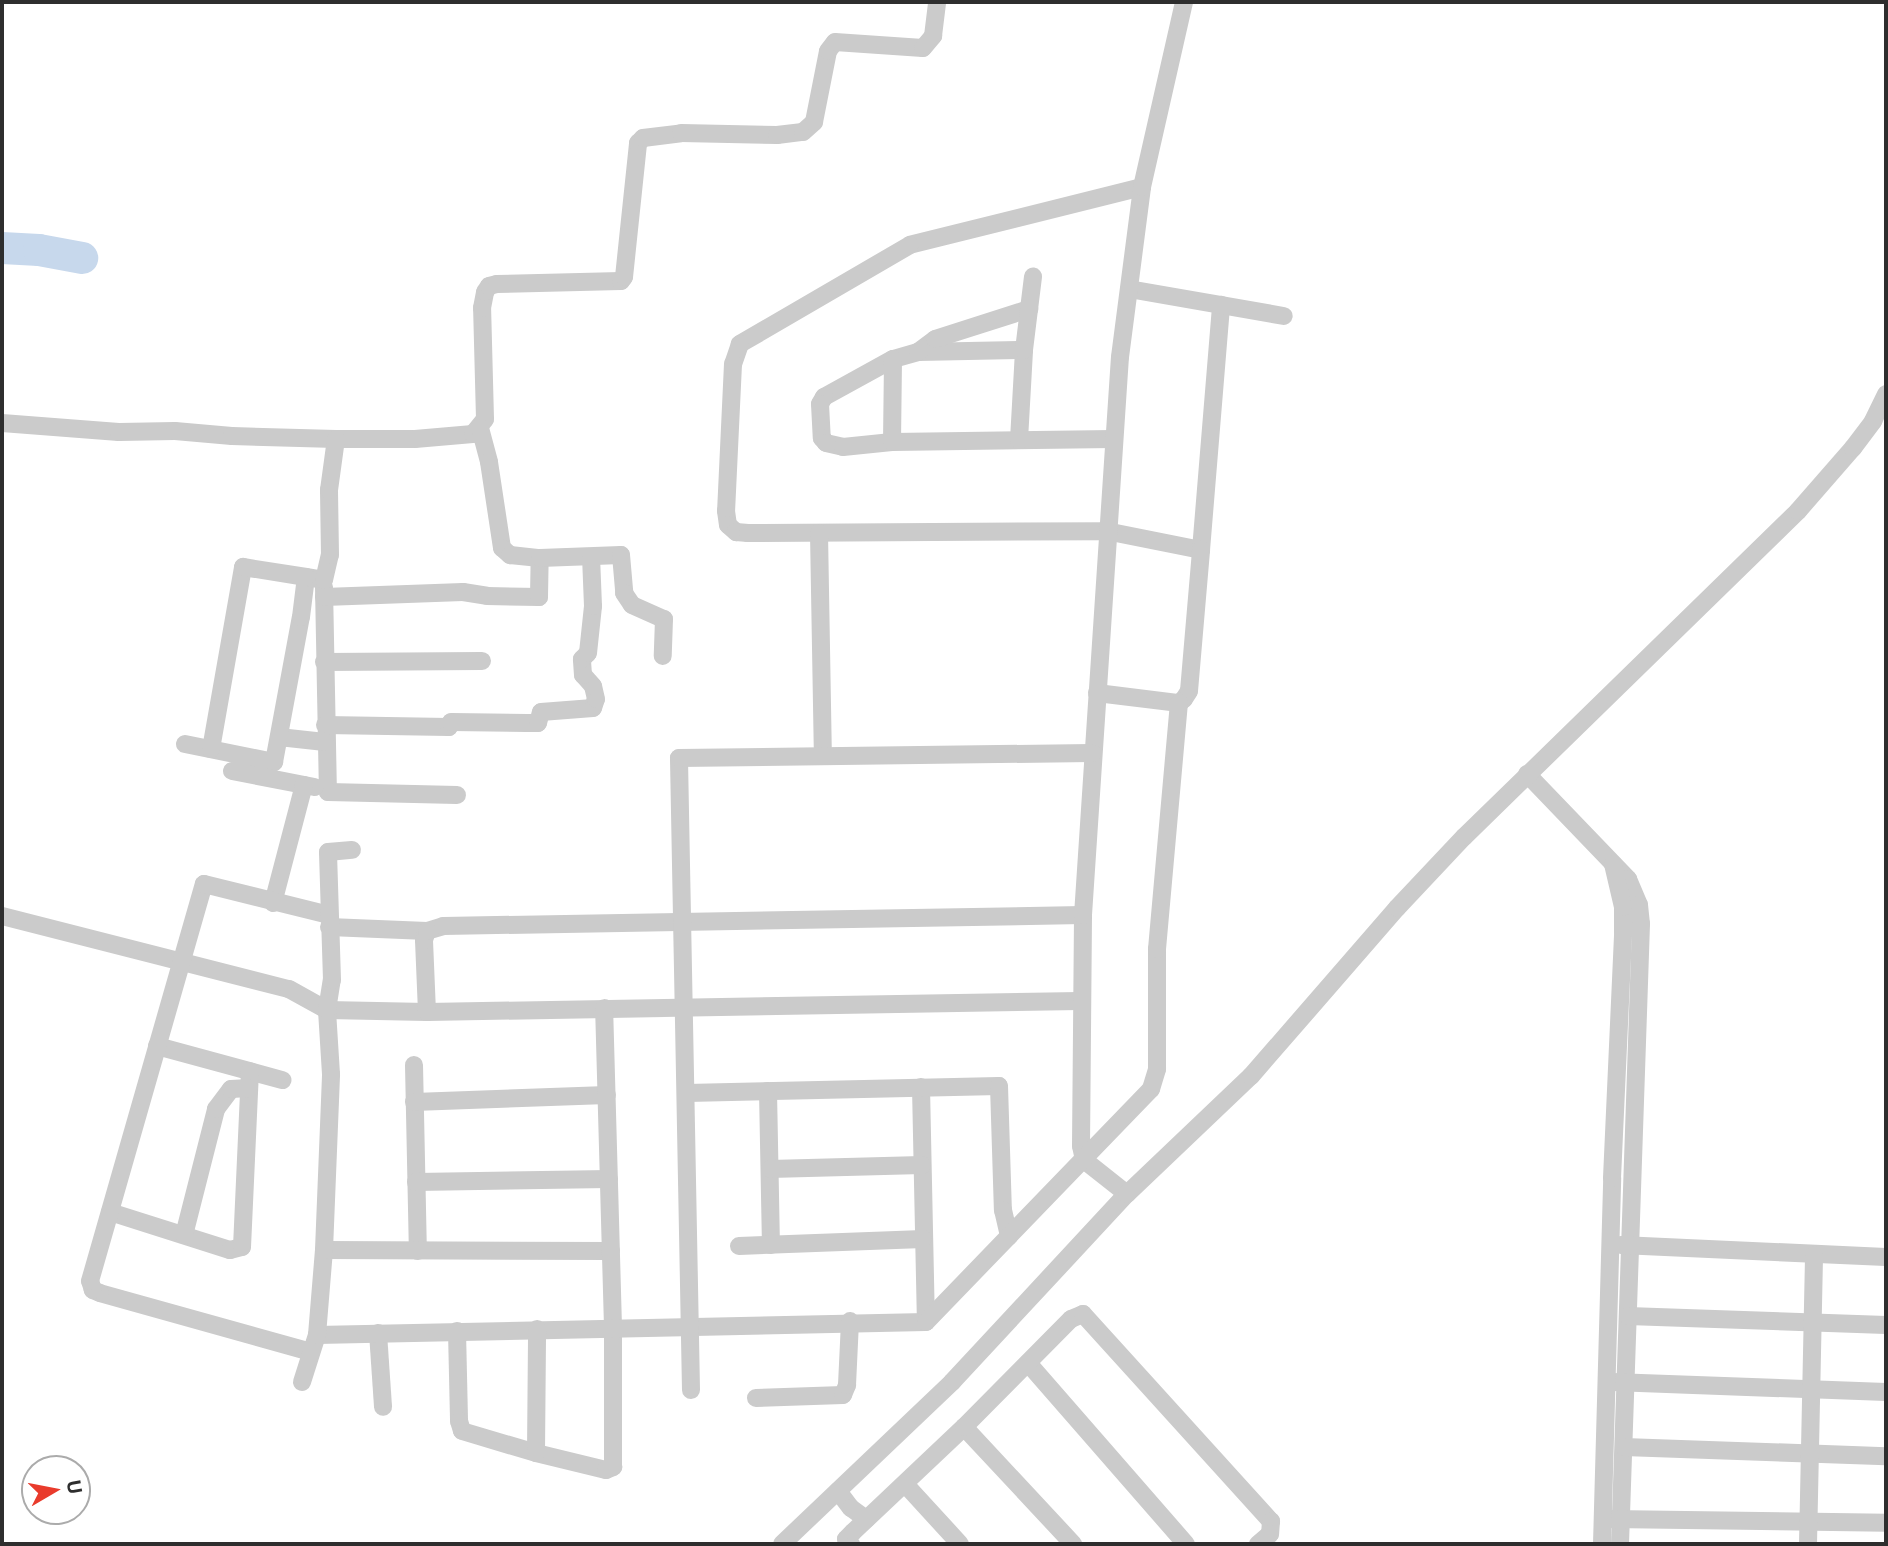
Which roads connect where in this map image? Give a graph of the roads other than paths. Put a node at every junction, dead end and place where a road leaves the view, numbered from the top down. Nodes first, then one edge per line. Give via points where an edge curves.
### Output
1 (937, 2) edge
2 (1184, 2) edge
3 (1142, 187) junction
4 (1033, 277) dead end
5 (1129, 289) junction
6 (1221, 305) junction
7 (1029, 309) junction
8 (1284, 316) dead end
9 (1024, 350) junction
10 (918, 352) junction
11 (893, 359) junction
12 (1886, 394) edge
13 (2, 424) edge
14 (480, 428) junction
15 (336, 439) junction
16 (1113, 439) junction
17 (1019, 440) junction
18 (892, 442) junction
19 (1106, 531) junction
20 (819, 533) junction
21 (1201, 550) junction
22 (591, 557) junction
23 (540, 558) junction
24 (318, 585) junction
25 (663, 656) dead end
26 (482, 661) dead end
27 (324, 662) junction
28 (1097, 693) junction
29 (1179, 702) junction
30 (325, 734) junction
31 (279, 737) junction
32 (186, 744) dead end
33 (211, 749) junction
34 (1092, 753) junction
35 (823, 756) junction
36 (232, 771) dead end
37 (1527, 774) junction
38 (457, 795) dead end
39 (352, 850) dead end
40 (1613, 864) junction
41 (273, 903) junction
42 (1083, 915) junction
43 (2, 916) edge
44 (329, 921) junction
45 (682, 921) junction
46 (427, 931) junction
47 (180, 962) junction
48 (1080, 1001) junction
49 (685, 1006) junction
50 (604, 1008) junction
51 (327, 1010) junction
52 (427, 1012) junction
53 (157, 1046) junction
54 (414, 1065) dead end
55 (250, 1079) junction
56 (282, 1080) dead end
57 (921, 1087) junction
58 (768, 1091) junction
59 (687, 1093) junction
60 (607, 1095) junction
61 (414, 1102) junction
62 (1084, 1160) junction
63 (922, 1165) junction
64 (770, 1169) junction
65 (609, 1179) junction
66 (416, 1182) junction
67 (1127, 1195) junction
68 (110, 1213) junction
69 (184, 1235) junction
70 (1009, 1236) junction
71 (923, 1239) junction
72 (771, 1245) junction
73 (1610, 1245) junction
74 (1630, 1245) junction
75 (739, 1246) dead end
76 (324, 1250) junction
77 (418, 1251) junction
78 (611, 1251) junction
79 (1814, 1255) junction
80 (1886, 1257) edge
81 (1628, 1316) junction
82 (850, 1321) junction
83 (926, 1322) junction
84 (1813, 1324) junction
85 (691, 1325) junction
86 (1886, 1325) edge
87 (613, 1327) junction
88 (537, 1329) junction
89 (457, 1331) junction
90 (378, 1333) junction
91 (314, 1343) junction
92 (1028, 1363) junction
93 (302, 1382) dead end
94 (1615, 1382) junction
95 (1812, 1389) junction
96 (691, 1390) dead end
97 (1886, 1391) edge
98 (756, 1398) dead end
99 (383, 1407) dead end
100 (964, 1427) junction
101 (1624, 1447) junction
102 (537, 1453) junction
103 (1810, 1453) junction
104 (1886, 1456) edge
105 (905, 1484) junction
106 (844, 1499) junction
107 (1603, 1519) junction
108 (1621, 1519) junction
109 (866, 1520) junction
110 (1809, 1520) junction
111 (1886, 1522) edge
112 (846, 1543) edge
113 (782, 1544) edge
114 (960, 1544) edge
115 (1073, 1544) edge
116 (1186, 1544) edge
117 (1258, 1544) edge
118 (1602, 1544) edge
119 (1620, 1544) edge
120 (1808, 1544) edge

1 - 14 street via 933,36 923,48 835,42 828,51 814,121 803,132 681,133 643,138 638,143 621,281 497,284 485,292 485,419
2 - 3 street
3 - 5 street
3 - 20 street via 911,245 740,344 733,364 728,525 736,532
4 - 7 street
5 - 6 street
5 - 16 street
6 - 8 street
6 - 21 street
7 - 9 street
7 - 10 street via 935,339
9 - 10 street
9 - 17 street
10 - 11 street
11 - 18 street
11 - 18 street via 824,397 820,404 822,438 833,445
12 - 37 street via 1853,448 1798,511
13 - 15 street
14 - 15 street via 464,437
14 - 23 street via 502,548 510,555
15 - 24 street via 329,490 330,555
16 - 17 street
16 - 19 street
17 - 18 street
19 - 20 street
19 - 21 street
19 - 28 street
20 - 35 street
21 - 29 street via 1189,691
22 - 23 street
22 - 25 street via 621,555 624,593 632,605 664,619
22 - 30 street via 593,606 588,653 582,659 583,675 593,686 596,699 593,708 541,712 538,723 451,722 449,727
23 - 24 street via 539,597
24 - 27 street
24 - 31 street via 302,617
24 - 33 street via 243,567
26 - 27 street
27 - 30 street
28 - 29 street
28 - 34 street
29 - 62 street via 1157,949 1154,1081
30 - 31 street
30 - 38 street via 328,792
31 - 33 street via 274,762
32 - 33 street
34 - 35 street
34 - 42 street
35 - 45 street via 679,758
36 - 41 street via 312,787
37 - 40 street
37 - 67 street via 1397,908 1251,1076
39 - 44 street via 328,852
40 - 73 street via 1623,907 1623,932
40 - 74 street via 1635,892 1641,924
41 - 44 street
41 - 47 street via 204,884
42 - 45 street
42 - 48 street
43 - 47 street
44 - 46 street
44 - 51 street via 332,980
45 - 46 street via 443,926
45 - 49 street
46 - 52 street
47 - 51 street via 289,989
47 - 53 street
48 - 49 street
48 - 62 street via 1080,1146
49 - 50 street
49 - 59 street
50 - 52 street
50 - 60 street
51 - 52 street
51 - 76 street via 331,1074
53 - 55 street
53 - 68 street
54 - 61 street
55 - 56 street
55 - 69 street via 231,1089 216,1109
55 - 69 street via 242,1247 230,1250
57 - 58 street
57 - 63 street
57 - 70 street via 999,1086 1003,1210
58 - 59 street
58 - 64 street
59 - 85 street
60 - 61 street
60 - 65 street
61 - 66 street
62 - 67 street
62 - 70 street
63 - 64 street
63 - 71 street
64 - 72 street
65 - 66 street
65 - 78 street
66 - 77 street
67 - 106 street
68 - 69 street
68 - 91 street via 90,1281 93,1290
70 - 83 street
71 - 72 street
71 - 83 street
72 - 75 street
73 - 74 street
73 - 94 street
74 - 79 street
74 - 81 street
76 - 77 street
76 - 91 street
77 - 78 street
78 - 87 street
79 - 80 street
79 - 84 street
81 - 84 street
81 - 94 street
82 - 83 street
82 - 85 street
82 - 98 street via 848,1385 843,1395
84 - 86 street
84 - 95 street
85 - 87 street
85 - 96 street
87 - 88 street
87 - 102 street via 613,1467 606,1470
88 - 89 street
88 - 102 street
89 - 90 street
89 - 102 street via 462,1431
90 - 91 street
90 - 99 street
91 - 93 street
92 - 100 street
92 - 116 street
92 - 117 street via 1071,1319 1087,1317 1271,1521 1269,1534
94 - 95 street
94 - 101 street
94 - 107 street
95 - 97 street
95 - 103 street
100 - 105 street
100 - 115 street
101 - 103 street
101 - 108 street
103 - 104 street
103 - 110 street
105 - 109 street
105 - 114 street
106 - 109 street
106 - 113 street
107 - 108 street
107 - 118 street
108 - 110 street
108 - 119 street
109 - 112 street
110 - 111 street
110 - 120 street

